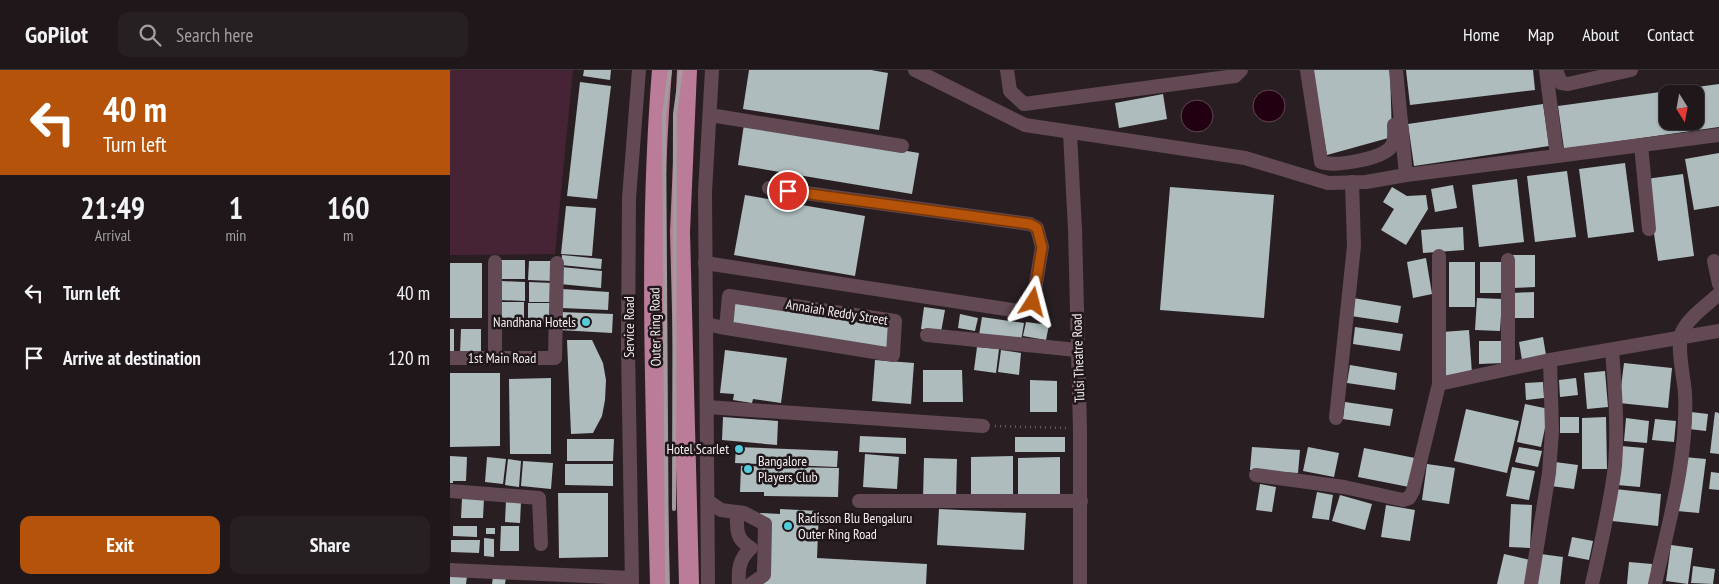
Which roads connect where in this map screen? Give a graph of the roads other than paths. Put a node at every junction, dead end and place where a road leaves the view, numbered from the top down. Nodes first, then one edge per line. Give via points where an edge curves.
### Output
1 (639, 70) edge
2 (662, 70) edge
3 (687, 70) edge
4 (712, 70) edge
5 (916, 70) edge
6 (1007, 70) edge
7 (1241, 70) edge
8 (1307, 70) edge
9 (1390, 70) edge
10 (1396, 70) edge
11 (1546, 70) edge
12 (1556, 70) edge
13 (1631, 70) edge
14 (710, 115) junction
15 (1070, 132) junction
16 (1719, 135) edge
17 (1641, 145) junction
18 (902, 146) dead end
19 (1557, 156) junction
20 (1337, 164) junction
21 (1406, 175) junction
22 (1347, 183) junction
23 (770, 188) dead end
24 (1649, 229) dead end
25 (1438, 256) dead end
26 (1508, 260) dead end
27 (1714, 261) dead end
28 (496, 262) dead end
29 (556, 263) dead end
30 (705, 263) junction
31 (1719, 284) edge
32 (1719, 294) edge
33 (706, 324) junction
34 (726, 328) junction
35 (1719, 331) edge
36 (927, 335) dead end
37 (1680, 339) junction
38 (1078, 350) junction
39 (1612, 350) junction
40 (450, 358) edge
41 (494, 358) junction
42 (1550, 360) junction
43 (1508, 368) junction
44 (1439, 384) junction
45 (707, 407) junction
46 (1336, 418) dead end
47 (983, 426) road end
48 (1256, 474) dead end
49 (450, 491) edge
50 (708, 501) junction
51 (859, 501) dead end
52 (1081, 501) junction
53 (737, 512) junction
54 (541, 544) dead end
55 (450, 570) edge
56 (632, 581) edge
57 (660, 584) edge
58 (689, 584) edge
59 (708, 584) edge
60 (739, 584) edge
61 (750, 584) edge
62 (1080, 584) edge
63 (1532, 584) edge
64 (1592, 584) edge
65 (1655, 584) edge

1 - 56 street, Service Road via 629,208
2 - 57 highway, Outer Ring Road via 653,255
3 - 58 highway, Outer Ring Road via 680,232
4 - 14 street
5 - 15 street via 1025,125
6 - 7 street via 1010,91 1024,104 1235,76
8 - 20 street via 1321,162
9 - 20 street via 1395,139 1391,147 1381,155
10 - 21 street
11 - 19 street
12 - 13 street via 1561,82 1568,84
14 - 18 street
14 - 30 street
15 - 22 street via 1245,158 1328,183
15 - 38 street, Tulsi Theatre Road
16 - 17 street
17 - 19 street
17 - 24 street
19 - 21 street
20 - 22 street
21 - 22 street
22 - 46 street via 1354,246
23 - 30 street via 1030,224 1037,228 1042,247 1033,302 1029,308 1019,311
25 - 44 street
26 - 43 street
27 - 31 street
28 - 41 street
29 - 41 street, 1st Main Road via 555,358
30 - 33 street
32 - 37 street via 1689,322
33 - 34 street, Annaiah Reddy Street
33 - 45 street
34 - 34 street, Annaiah Reddy Street via 892,355 895,321 729,296
35 - 37 street
36 - 38 street
37 - 39 street
37 - 65 street via 1685,394 1683,436
38 - 52 street, Tulsi Theatre Road
39 - 42 street
39 - 64 street via 1616,398 1615,464
40 - 41 street, 1st Main Road
42 - 43 street
42 - 63 street via 1552,431 1549,473
43 - 44 street
44 - 48 street via 1409,498 1403,500 1344,487
45 - 47 street
45 - 50 street
49 - 54 street via 539,498
50 - 53 street via 721,510
50 - 59 street
51 - 52 street
52 - 62 street, Tulsi Theatre Road
53 - 60 street via 737,535 751,548 744,554 738,569
53 - 61 street via 765,524 764,576
55 - 56 street

